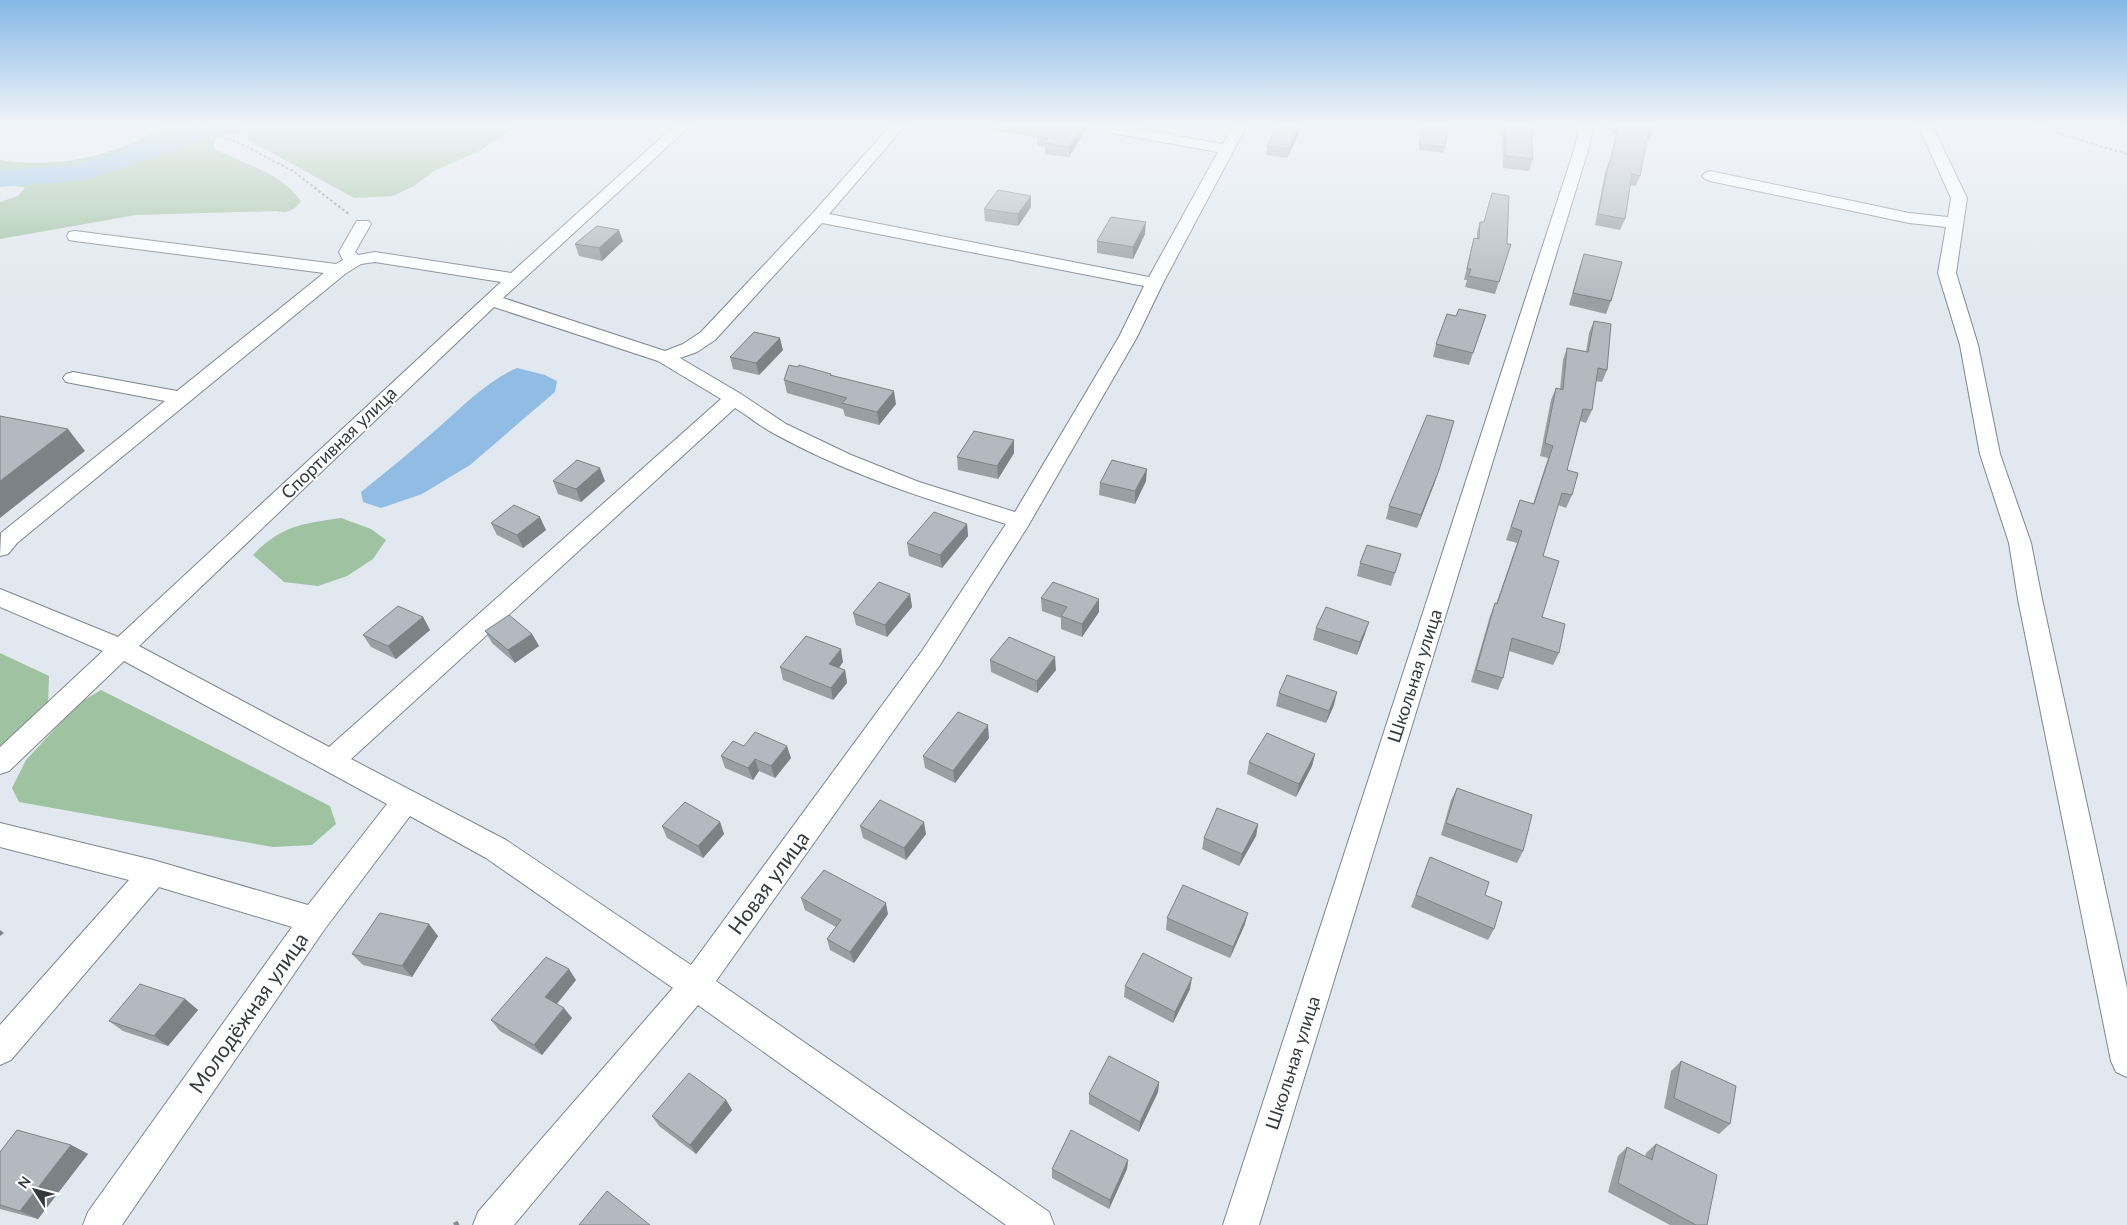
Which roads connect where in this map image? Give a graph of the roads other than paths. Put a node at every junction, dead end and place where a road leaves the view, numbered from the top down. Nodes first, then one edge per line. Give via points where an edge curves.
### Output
1 (619, 184) edge
2 (847, 184) edge
3 (1209, 184) edge
4 (1570, 184) edge
5 (1749, 184) edge
6 (1953, 184) edge
7 (818, 217) junction
8 (1955, 223) junction
9 (363, 224) road end
10 (75, 236) dead end
11 (356, 260) junction
12 (339, 270) junction
13 (515, 279) junction
14 (1154, 283) junction
15 (491, 300) junction
16 (665, 357) junction
17 (73, 378) dead end
18 (182, 398) junction
19 (734, 398) junction
20 (1020, 521) junction
21 (0, 548) edge
22 (0, 597) edge
23 (123, 648) junction
24 (332, 760) junction
25 (0, 763) edge
26 (406, 800) junction
27 (0, 835) edge
28 (153, 874) junction
29 (314, 920) junction
30 (695, 985) junction
31 (0, 1049) edge
32 (2127, 1061) edge
33 (101, 1225) edge
34 (491, 1225) edge
35 (1036, 1225) edge
36 (1241, 1225) edge

1 - 13 street, Спортивная улица
2 - 7 street
3 - 14 street, Новая улица
4 - 36 street, Школьная улица
5 - 8 street via 1910,218
6 - 8 street via 1959,198
7 - 14 street
7 - 16 street via 708,336 690,348
8 - 32 street via 1948,274 1969,345 1990,454 2020,543
9 - 11 street via 347,252
10 - 12 street
11 - 12 street
11 - 13 street via 375,257
12 - 18 street
13 - 15 street, Спортивная улица
14 - 20 street, Новая улица via 1128,337
15 - 16 street
15 - 23 street, Спортивная улица
16 - 19 street
17 - 18 street
18 - 21 street
19 - 20 street via 779,428 844,460 911,487
19 - 24 street
20 - 30 street, Новая улица via 931,658
22 - 23 street
23 - 24 street
23 - 25 street, Спортивная улица
24 - 26 street
26 - 29 street
26 - 30 street via 496,849
27 - 28 street, Молодёжная улица
28 - 29 street, Молодёжная улица
28 - 31 street
29 - 33 street, Молодёжная улица
30 - 34 street, Новая улица
30 - 35 street

